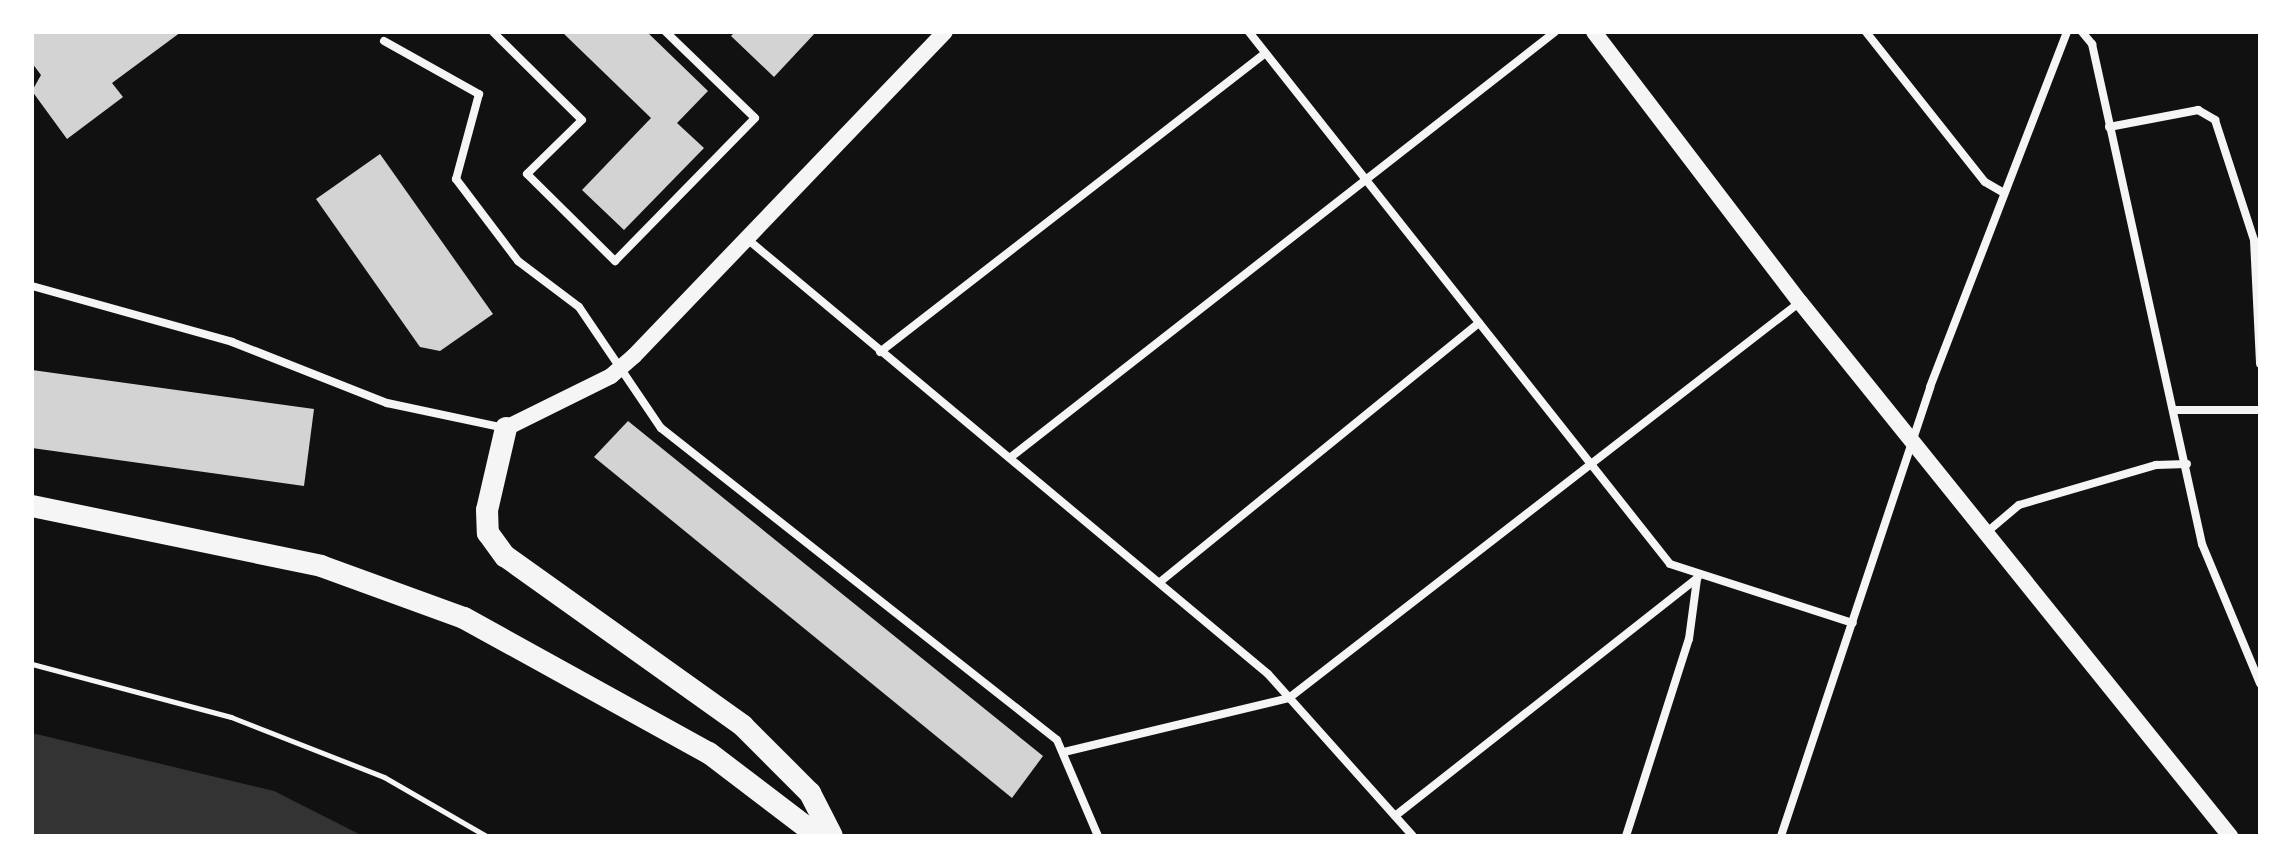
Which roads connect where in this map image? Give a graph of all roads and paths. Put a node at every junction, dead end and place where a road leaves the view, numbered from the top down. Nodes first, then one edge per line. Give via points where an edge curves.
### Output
1 (493, 32) edge
2 (666, 32) edge
3 (945, 32) edge
4 (1249, 32) edge
5 (1555, 32) edge
6 (1594, 32) edge
7 (1866, 32) edge
8 (2067, 32) edge
9 (2082, 32) edge
10 (384, 41) dead end
11 (1265, 53) junction
12 (2109, 127) junction
13 (1366, 179) junction
14 (2002, 192) junction
15 (746, 238) junction
16 (32, 286) edge
17 (1800, 302) junction
18 (1479, 323) junction
19 (880, 352) junction
20 (2260, 364) edge
21 (623, 366) junction
22 (2175, 410) junction
23 (2260, 410) edge
24 (506, 428) junction
25 (1915, 445) junction
26 (1011, 457) junction
27 (2187, 464) junction
28 (1595, 468) junction
29 (32, 506) edge
30 (1987, 532) junction
31 (1697, 578) junction
32 (1160, 582) junction
33 (1853, 623) junction
34 (32, 664) edge
35 (2260, 683) edge
36 (1289, 698) junction
37 (1064, 752) junction
38 (1395, 816) junction
39 (486, 836) edge
40 (818, 836) edge
41 (832, 836) edge
42 (1098, 836) edge
43 (1413, 836) edge
44 (1626, 836) edge
45 (1781, 836) edge
46 (2230, 836) edge

1 - 2 street via 582,120 527,174 615,261 755,118
3 - 15 main road
4 - 11 street
5 - 13 street
6 - 17 main road
7 - 14 street via 1985,182
8 - 14 street
9 - 12 street via 2092,44
10 - 21 street via 479,94 456,179 518,261 579,307
11 - 13 street
11 - 19 street
12 - 20 street via 2198,110 2215,120 2254,240
12 - 22 street
13 - 18 street
13 - 26 street
14 - 25 street
15 - 19 street
15 - 21 main road
16 - 24 street via 232,342 387,403
17 - 25 main road
17 - 28 street
18 - 28 street
18 - 32 street
19 - 26 street
21 - 24 main road
21 - 37 street via 661,428
22 - 23 street
22 - 27 street
24 - 41 highway via 487,510 488,533 505,556 743,726 810,793
25 - 30 main road
25 - 33 street
26 - 32 street
27 - 30 street via 2156,465 2019,505
27 - 35 street via 2202,544
28 - 31 street via 1670,564
28 - 36 street
29 - 40 highway via 321,566 464,618 709,753
30 - 46 main road
31 - 33 street
31 - 38 street
31 - 44 street via 1689,639
32 - 36 street
33 - 45 street
34 - 39 path via 231,717 384,777
36 - 37 street
36 - 38 street
37 - 42 street
38 - 43 street

